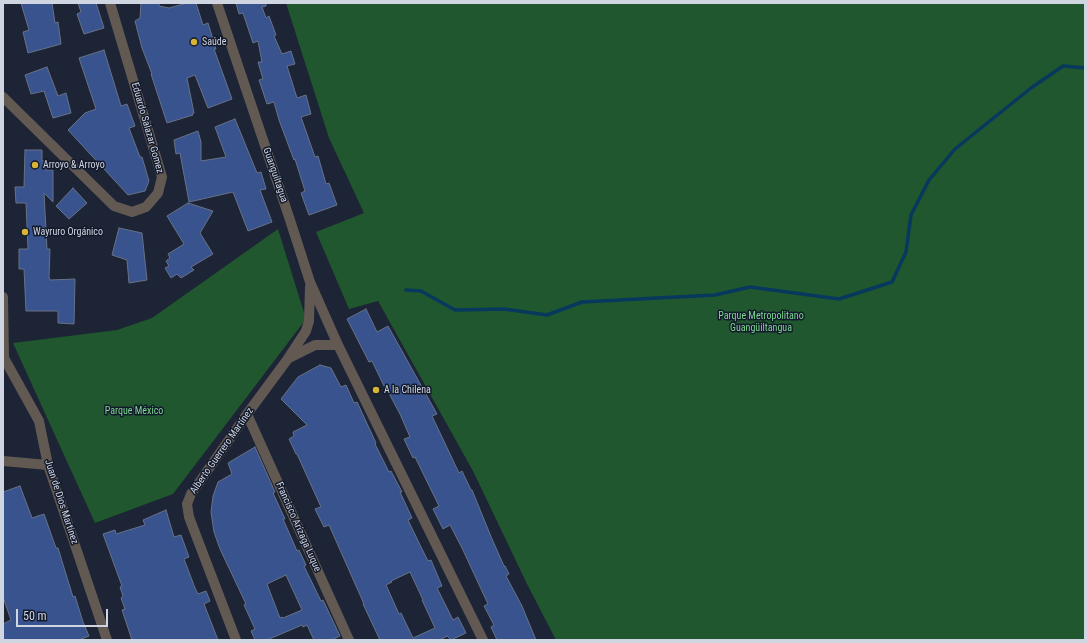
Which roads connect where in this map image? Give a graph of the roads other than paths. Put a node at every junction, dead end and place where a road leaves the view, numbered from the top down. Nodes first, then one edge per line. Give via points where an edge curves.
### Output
1 (217, 3) edge
2 (112, 5) edge
3 (3, 97) edge
4 (310, 282) junction
5 (3, 297) edge
6 (338, 345) junction
7 (287, 360) junction
8 (247, 414) junction
9 (3, 461) edge
10 (48, 465) junction
11 (107, 640) edge
12 (236, 640) edge
13 (349, 640) edge
14 (483, 640) edge

1 - 4 street, Guanguiltagua
2 - 3 street, Eduardo Salazar Gomez via 162,177 158,193 146,207 132,212 114,206
4 - 6 street, Guanguiltagua
4 - 7 street, Alberto Guerrero Martínez via 310,321
5 - 10 street, Juan de Dios Martinez via 4,358 39,421
6 - 7 street, Alberto Guerrero Martínez via 315,345
6 - 14 street, Guanguiltagua
7 - 8 street, Alberto Guerrero Martínez
8 - 12 street, Alberto Guerrero Martínez via 191,494 187,504 189,516
8 - 13 street, Francisco Arízaga Luque
9 - 10 street
10 - 11 street, Juan de Dios Martinez

